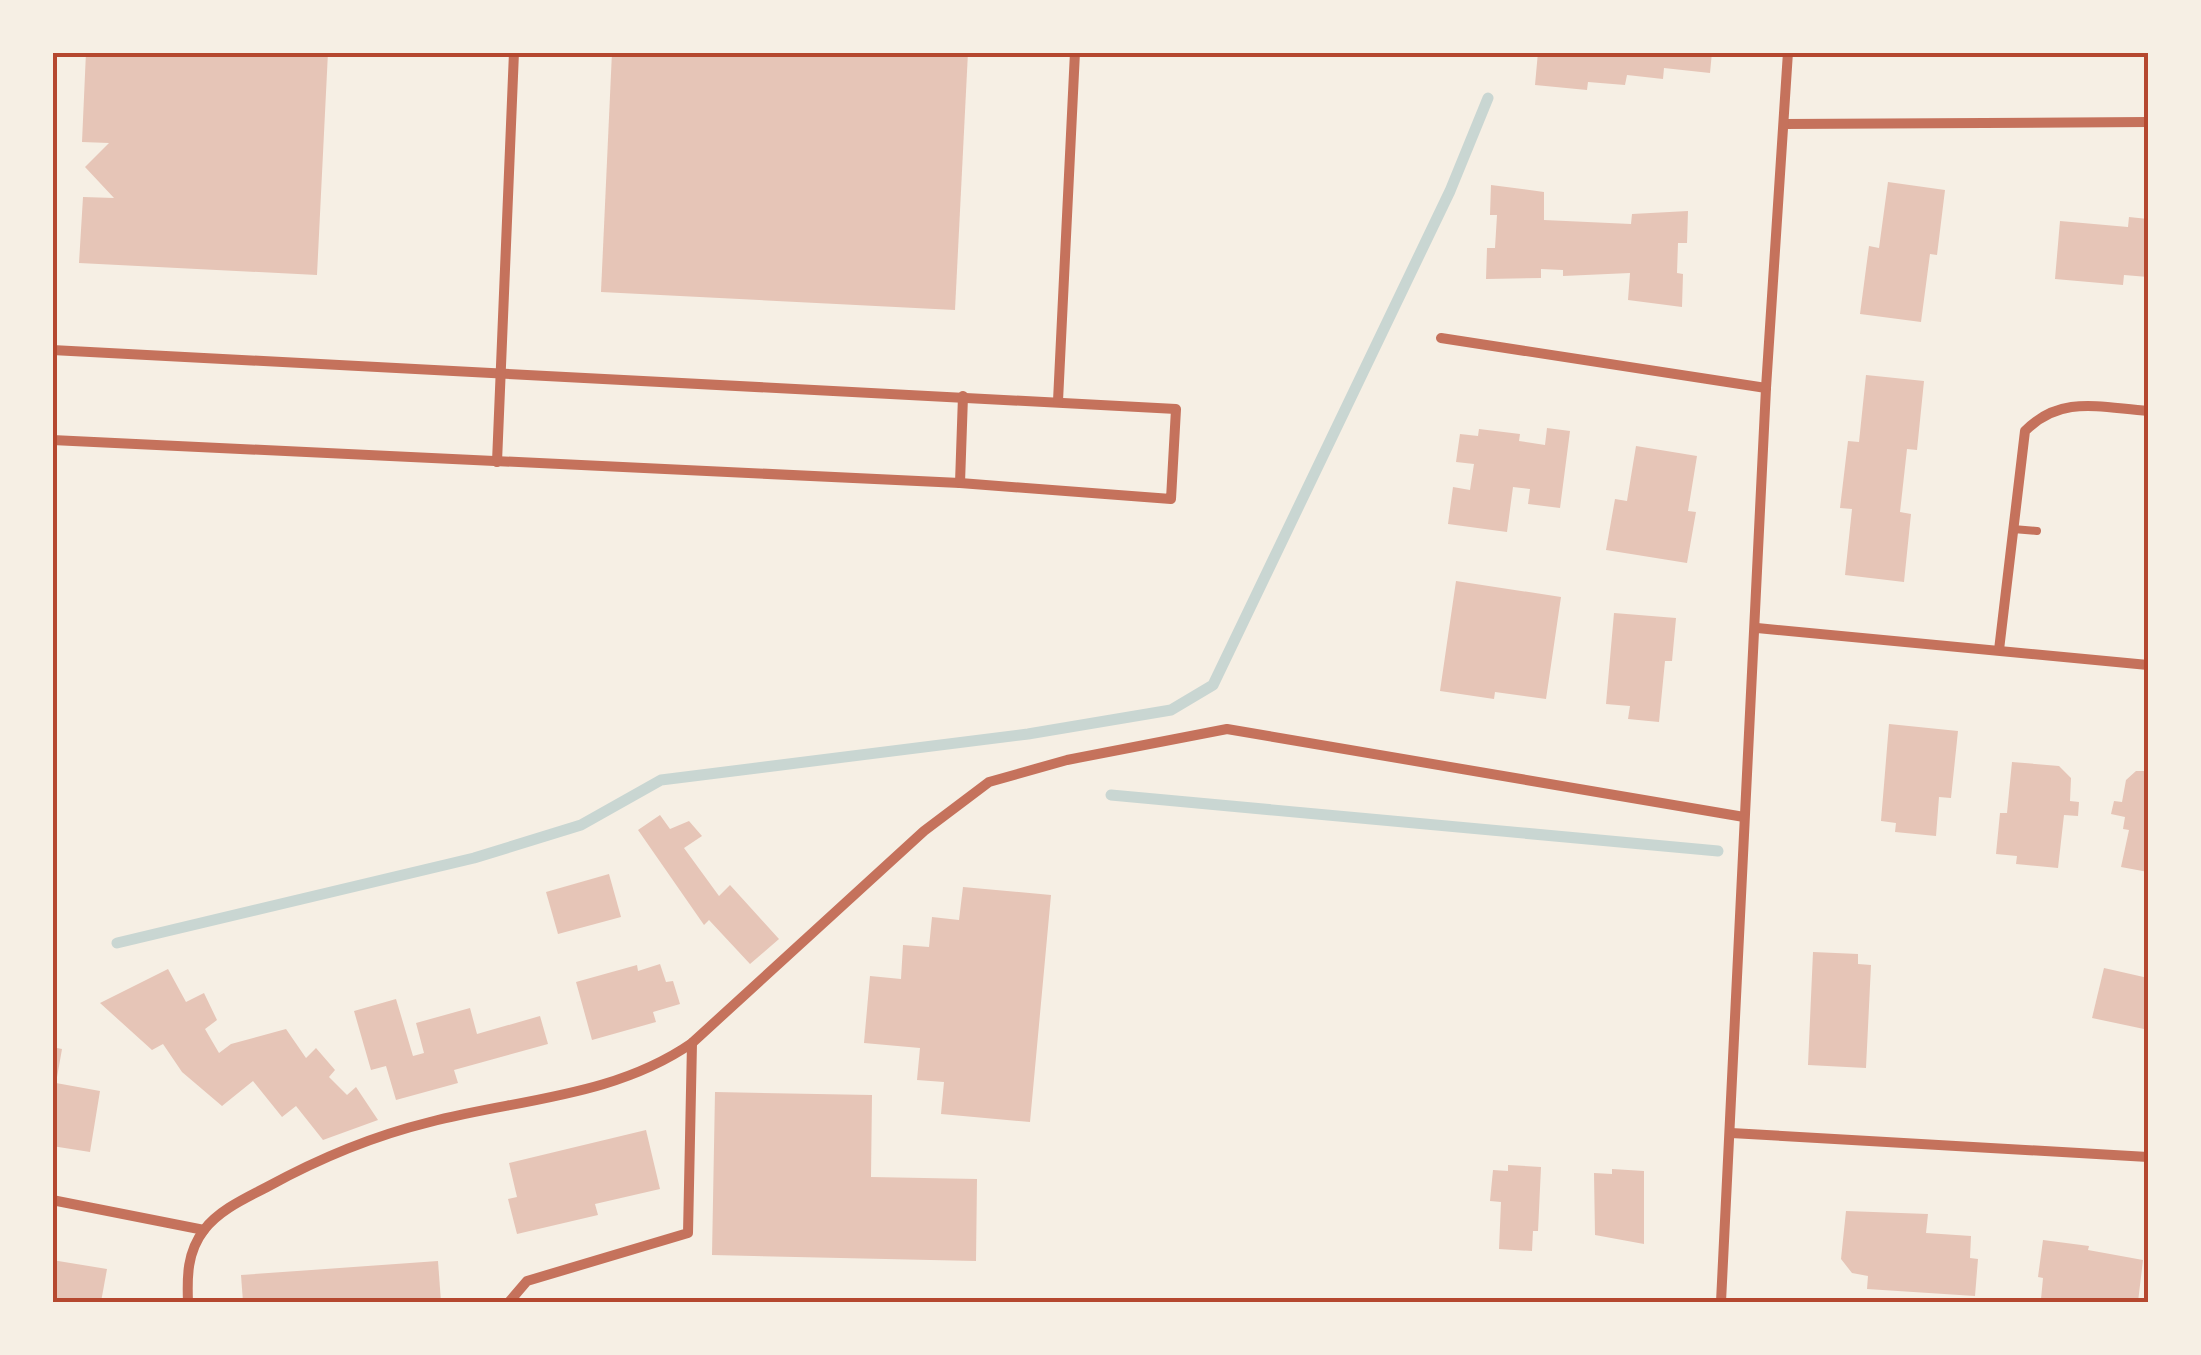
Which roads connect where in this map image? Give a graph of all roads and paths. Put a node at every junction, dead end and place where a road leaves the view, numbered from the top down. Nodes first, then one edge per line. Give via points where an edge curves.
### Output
1 (514, 52) edge
2 (1074, 52) edge
3 (1788, 52) edge
4 (2148, 122) edge
5 (1784, 124) junction
6 (1441, 338) dead end
7 (52, 350) edge
8 (502, 371) junction
9 (1766, 388) junction
10 (963, 396) junction
11 (1058, 401) junction
12 (2148, 411) edge
13 (52, 440) edge
14 (497, 462) junction
15 (960, 483) junction
16 (2012, 529) junction
17 (2037, 531) dead end
18 (1757, 628) junction
19 (1999, 650) junction
20 (2148, 665) edge
21 (1744, 817) junction
22 (692, 1042) junction
23 (1731, 1133) junction
24 (2148, 1157) edge
25 (52, 1200) edge
26 (204, 1230) junction
27 (188, 1302) edge
28 (510, 1302) edge
29 (1721, 1302) edge

1 - 8 street
2 - 11 street
3 - 5 street
4 - 5 street
5 - 9 street
6 - 9 street
7 - 8 street
8 - 10 street
8 - 14 street
9 - 18 street
10 - 11 street
10 - 15 street
11 - 15 street via 1176,409 1170,498
12 - 16 street via 2068,406 2042,413 2025,430
13 - 14 street
14 - 15 street
16 - 17 lane
16 - 19 street
18 - 19 street
18 - 21 street
19 - 20 street
21 - 22 street via 1228,729 1067,760 989,782 924,831
21 - 23 street
22 - 26 street via 655,1068 428,1122 316,1160 232,1206
22 - 28 street via 688,1233 527,1281
23 - 24 street
23 - 29 street
25 - 26 street
26 - 27 street via 186,1269

